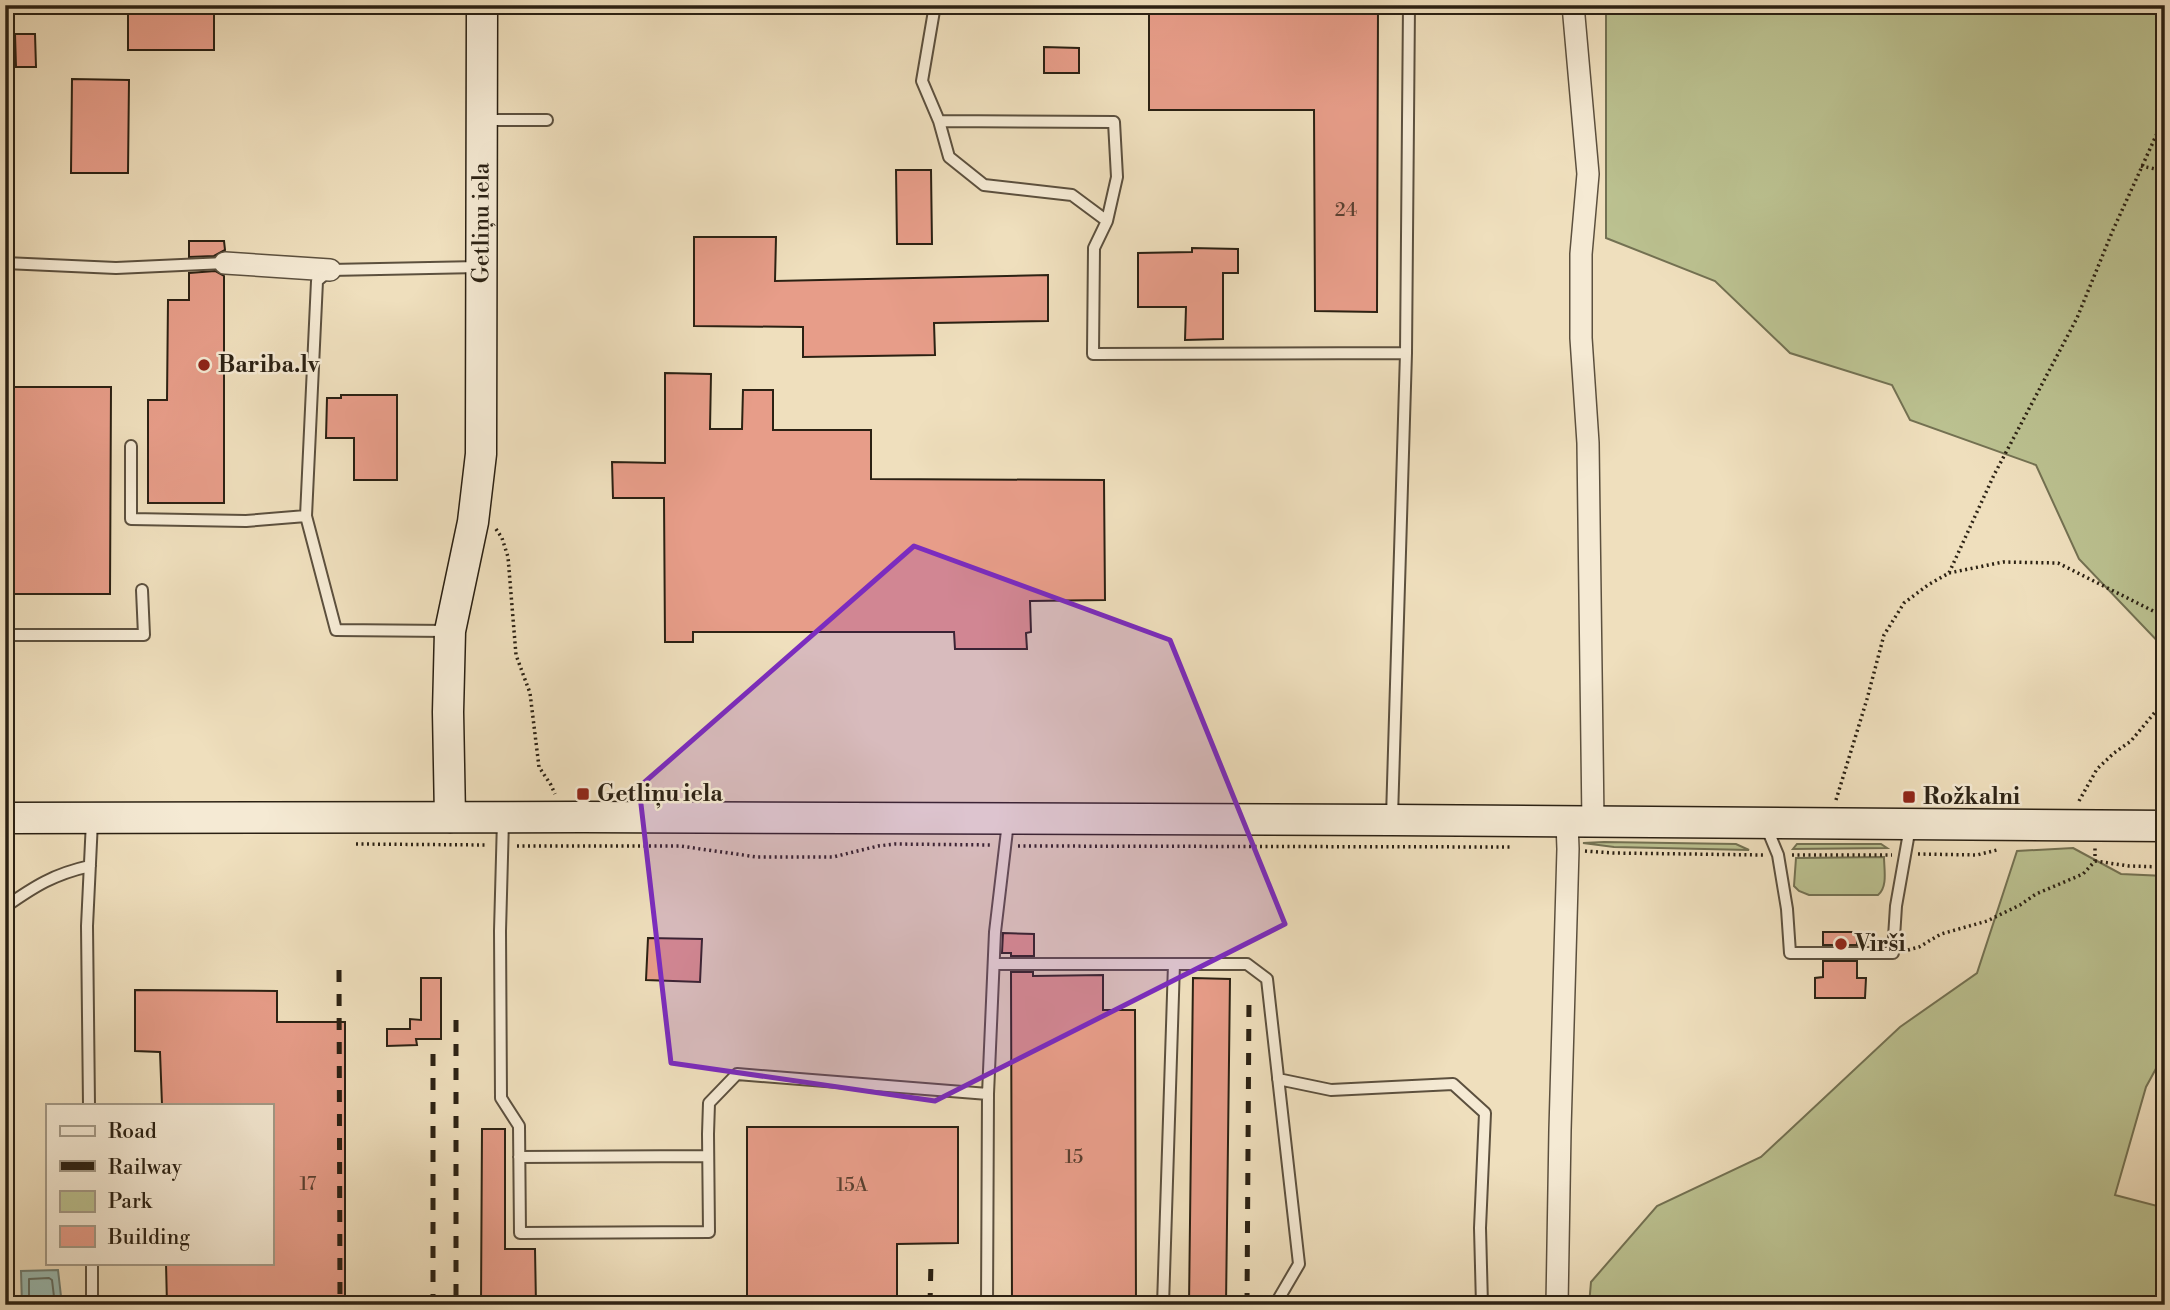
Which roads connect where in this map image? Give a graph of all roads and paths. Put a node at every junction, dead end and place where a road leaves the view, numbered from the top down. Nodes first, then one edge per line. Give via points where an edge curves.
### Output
1 (482, 5) edge
2 (935, 5) edge
3 (1409, 5) edge
4 (1573, 5) edge
5 (2165, 116) edge
6 (482, 120) junction
7 (547, 120) dead end
8 (939, 121) junction
9 (2141, 166) junction
10 (2165, 171) edge
11 (1107, 221) junction
12 (5, 263) edge
13 (225, 263) joint
14 (482, 267) junction
15 (330, 270) junction
16 (1406, 354) junction
17 (131, 446) dead end
18 (306, 516) junction
19 (1949, 573) junction
20 (142, 590) dead end
21 (2165, 617) edge
22 (450, 631) junction
23 (5, 635) edge
24 (2165, 700) edge
25 (450, 817) junction
26 (5, 818) edge
27 (92, 818) junction
28 (1392, 820) junction
29 (1765, 823) junction
30 (1834, 823) junction
31 (1910, 824) junction
32 (2067, 824) junction
33 (2165, 826) edge
34 (1576, 831) junction
35 (502, 832) junction
36 (1007, 833) junction
37 (350, 844) dead end
38 (2095, 845) dead end
39 (1521, 847) dead end
40 (1778, 855) junction
41 (1906, 855) junction
42 (1977, 855) dead end
43 (2095, 861) junction
44 (90, 866) junction
45 (2165, 867) edge
46 (5, 907) edge
47 (1893, 953) junction
48 (994, 964) junction
49 (1174, 964) junction
50 (1278, 1079) junction
51 (988, 1094) junction
52 (89, 1104) edge
53 (708, 1156) junction
54 (519, 1157) junction
55 (92, 1264) edge
56 (92, 1305) edge
57 (987, 1305) edge
58 (1163, 1305) edge
59 (1275, 1305) edge
60 (1482, 1305) edge
61 (1557, 1305) edge

1 - 6 main road, Getliņu iela
2 - 8 lane via 922,80
3 - 16 lane
4 - 34 street via 1588,174 1581,254 1588,443
5 - 9 path
6 - 7 lane
6 - 14 main road, Getliņu iela
8 - 11 lane via 949,157 985,185 1072,195
8 - 11 lane via 1114,122 1117,177
9 - 10 path
9 - 19 path via 2077,318 1994,475
11 - 16 lane via 1094,248 1093,355
12 - 13 lane via 116,268
13 - 15 street
14 - 15 lane
14 - 22 main road, Getliņu iela via 481,454 473,522
15 - 18 lane via 317,281
16 - 28 lane
17 - 18 lane via 131,519 247,521
18 - 22 lane via 336,630
19 - 21 path via 2003,562 2058,563
19 - 30 path via 1904,603 1884,635 1838,792
20 - 23 lane via 144,635
22 - 25 main road, Getliņu iela
24 - 32 path via 2131,741 2097,769
25 - 27 main road
25 - 35 main road
26 - 27 main road
27 - 44 lane
28 - 34 main road
28 - 36 main road
29 - 30 main road
29 - 34 main road
29 - 40 lane
30 - 31 main road
31 - 32 main road
31 - 41 lane
32 - 33 main road
34 - 40 path via 1612,853
34 - 61 street
35 - 36 main road
35 - 36 path via 757,857 834,857 878,846
35 - 37 path
35 - 54 lane via 501,1098 519,1126
36 - 39 path
36 - 48 lane
38 - 43 path
40 - 41 path
40 - 47 lane via 1790,953
41 - 42 path
41 - 47 lane
43 - 45 path
43 - 47 path via 2083,874 2021,905 1941,934 1919,947
44 - 46 lane via 64,871
44 - 52 lane
48 - 49 lane
48 - 51 lane
49 - 50 lane via 1247,964 1267,979
49 - 58 lane
50 - 59 lane via 1299,1264
50 - 60 lane via 1331,1090 1453,1084 1485,1113 1479,1228
51 - 53 lane via 737,1074 709,1103
51 - 57 lane
53 - 54 lane
53 - 54 lane via 709,1232 547,1233 520,1233
55 - 56 lane

